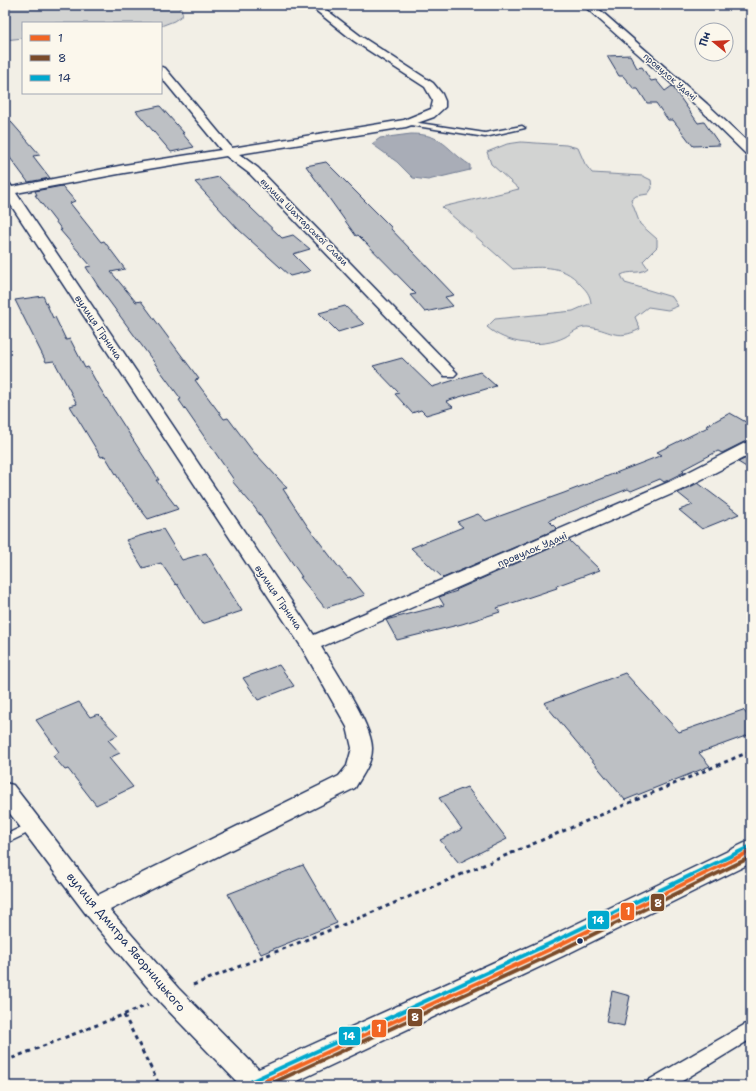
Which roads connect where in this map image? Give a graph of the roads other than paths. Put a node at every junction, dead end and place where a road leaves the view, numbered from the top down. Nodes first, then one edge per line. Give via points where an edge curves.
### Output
1 (314, 5) edge
2 (588, 5) edge
3 (162, 71) edge
4 (406, 123) junction
5 (522, 128) dead end
6 (229, 152) junction
7 (751, 152) edge
8 (7, 188) edge
9 (450, 373) dead end
10 (751, 447) edge
11 (310, 644) junction
12 (5, 791) edge
13 (32, 826) junction
14 (5, 840) edge
15 (751, 850) edge
16 (94, 906) junction
17 (751, 1029) edge
18 (256, 1086) edge
19 (656, 1086) edge

1 - 4 street via 358,39 429,85 438,95 440,102 434,114
2 - 7 street, провулок Удачі
3 - 6 street, вулиця Шахтарської Слави
4 - 5 lane via 486,135
4 - 6 street
6 - 8 street
6 - 9 street, вулиця Шахтарської Слави via 254,171
8 - 11 street, вулиця Гірнича
10 - 11 street, провулок Удачі via 662,492
11 - 16 street, вулиця Гірнича via 357,727 362,748 357,767 347,782
12 - 13 street, вулиця Дмитра Яворницького
13 - 14 lane
13 - 16 street, вулиця Дмитра Яворницького
15 - 18 highway via 553,948
16 - 18 street, вулиця Дмитра Яворницького via 169,995
17 - 19 street

